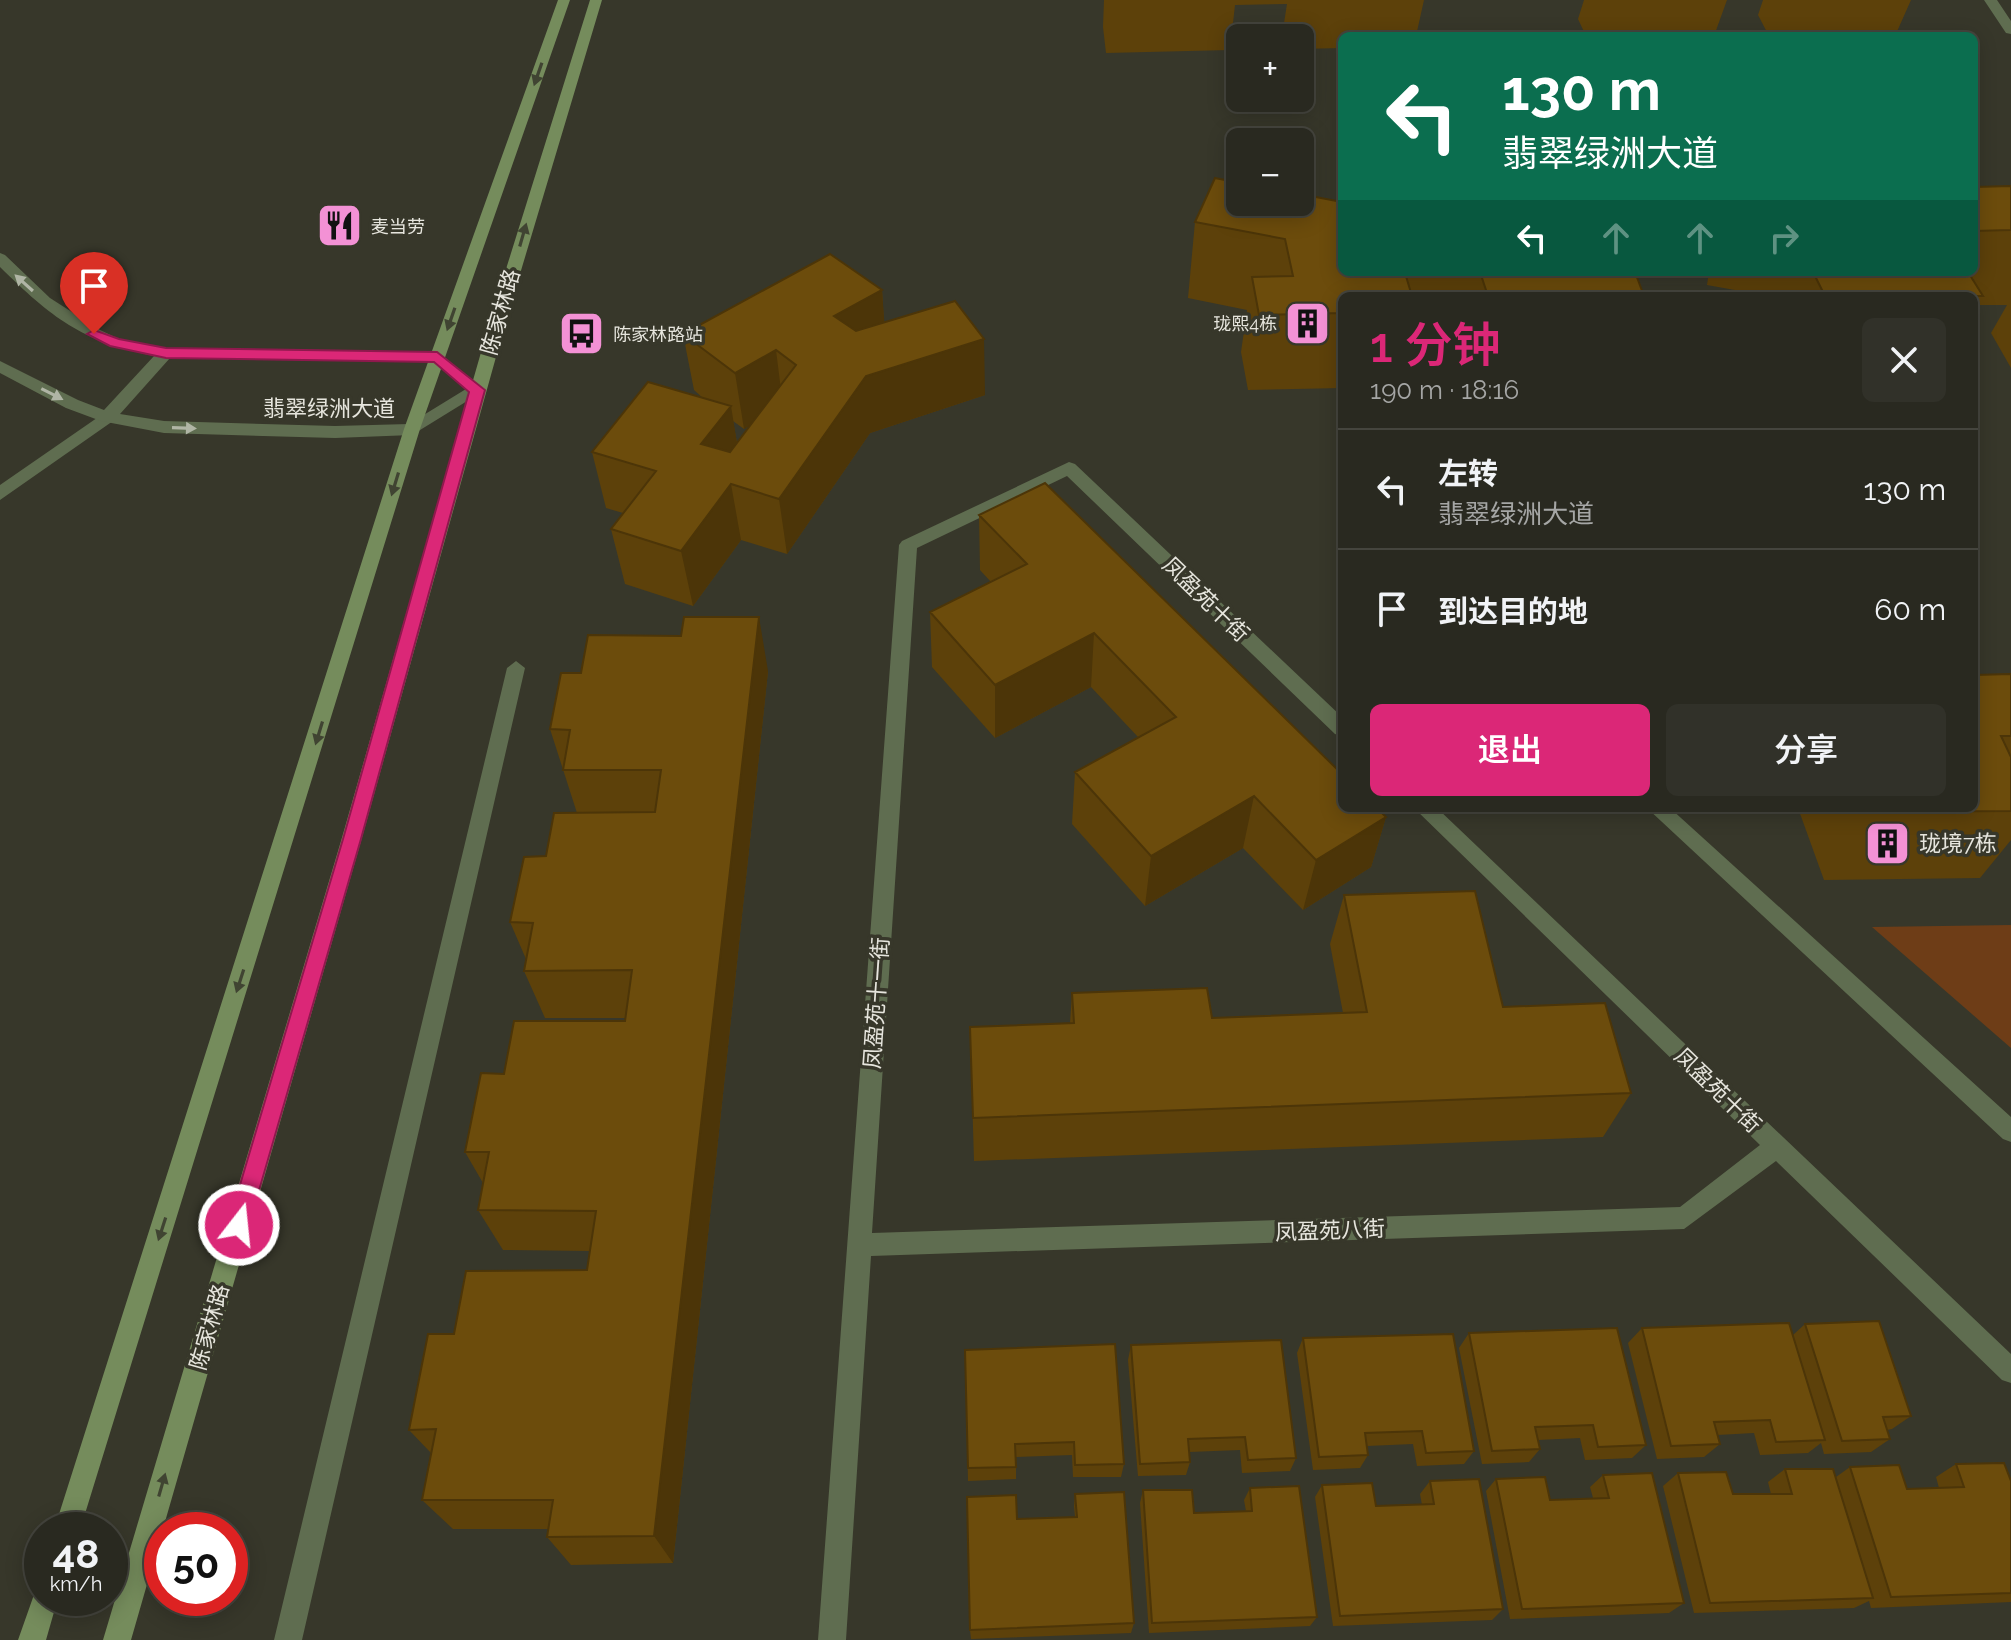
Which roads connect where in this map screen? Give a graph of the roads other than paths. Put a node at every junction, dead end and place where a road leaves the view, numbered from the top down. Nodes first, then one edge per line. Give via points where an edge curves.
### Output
1 (564, 0) edge
2 (596, 0) edge
3 (1990, 0) edge
4 (2011, 30) edge
5 (0, 258) edge
6 (166, 353) junction
7 (437, 357) junction
8 (0, 366) edge
9 (477, 390) junction
10 (107, 417) junction
11 (412, 429) junction
12 (1069, 468) joint
13 (0, 494) edge
14 (516, 668) dead end
15 (1338, 725) edge
16 (1428, 812) edge
17 (1661, 812) edge
18 (2011, 1132) edge
19 (1777, 1146) junction
20 (859, 1245) junction
21 (2011, 1371) edge
22 (73, 1512) edge
23 (39, 1616) edge
24 (32, 1640) edge
25 (117, 1640) edge
26 (288, 1640) edge
27 (832, 1640) edge

1 -> 7 main road, 陈家林路
9 -> 2 main road, 陈家林路
3 - 4 street
6 -> 5 street via 94,334 44,301
6 - 7 street
6 - 10 street
7 - 9 street
7 - 11 main road, 陈家林路
8 -> 10 street, 翡翠绿洲大道
9 - 11 street, 翡翠绿洲大道
25 -> 9 main road, 陈家林路 via 352,839
10 -> 11 street, 翡翠绿洲大道 via 164,427
10 - 13 street
11 -> 22 main road, 陈家林路
12 - 15 street, 凤盈苑十街
12 - 20 street, 凤盈苑十一街 via 908,545
14 - 26 street
16 - 19 street, 凤盈苑十街
17 - 18 street
19 - 20 street, 凤盈苑八街 via 1684,1218
19 - 21 street, 凤盈苑十街
20 - 27 street, 凤盈苑十一街
23 - 24 main road

